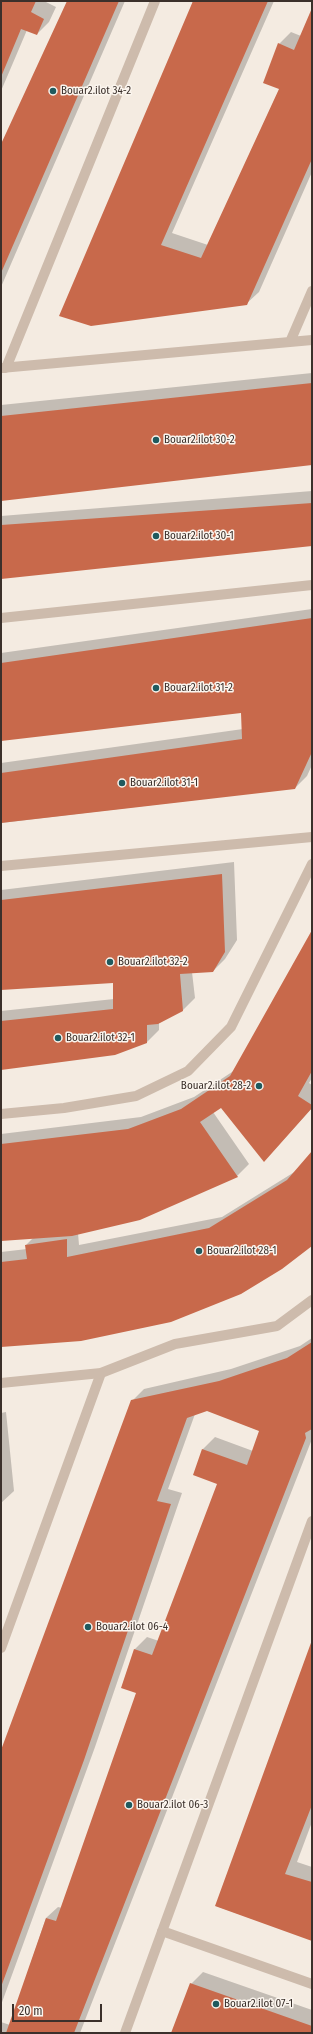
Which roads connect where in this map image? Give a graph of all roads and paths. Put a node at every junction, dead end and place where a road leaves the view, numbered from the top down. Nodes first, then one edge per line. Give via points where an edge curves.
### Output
1 (155, 1) edge
2 (312, 291) edge
3 (312, 340) edge
4 (290, 342) junction
5 (4, 368) edge
6 (312, 585) edge
7 (1, 618) edge
8 (312, 837) edge
9 (312, 864) edge
10 (1, 866) edge
11 (1, 1114) edge
12 (312, 1300) edge
13 (101, 1373) junction
14 (1, 1383) edge
15 (312, 1521) edge
16 (1, 1646) edge
17 (162, 1931) junction
18 (312, 1984) edge
19 (125, 2033) edge

1 - 5 street
2 - 4 street
3 - 4 street
4 - 5 street
6 - 7 street
8 - 10 street
9 - 11 street via 230,1027 188,1071 136,1096 64,1108
12 - 13 street via 277,1326 175,1344
13 - 14 street
13 - 16 street
15 - 17 street
17 - 18 street
17 - 19 street

